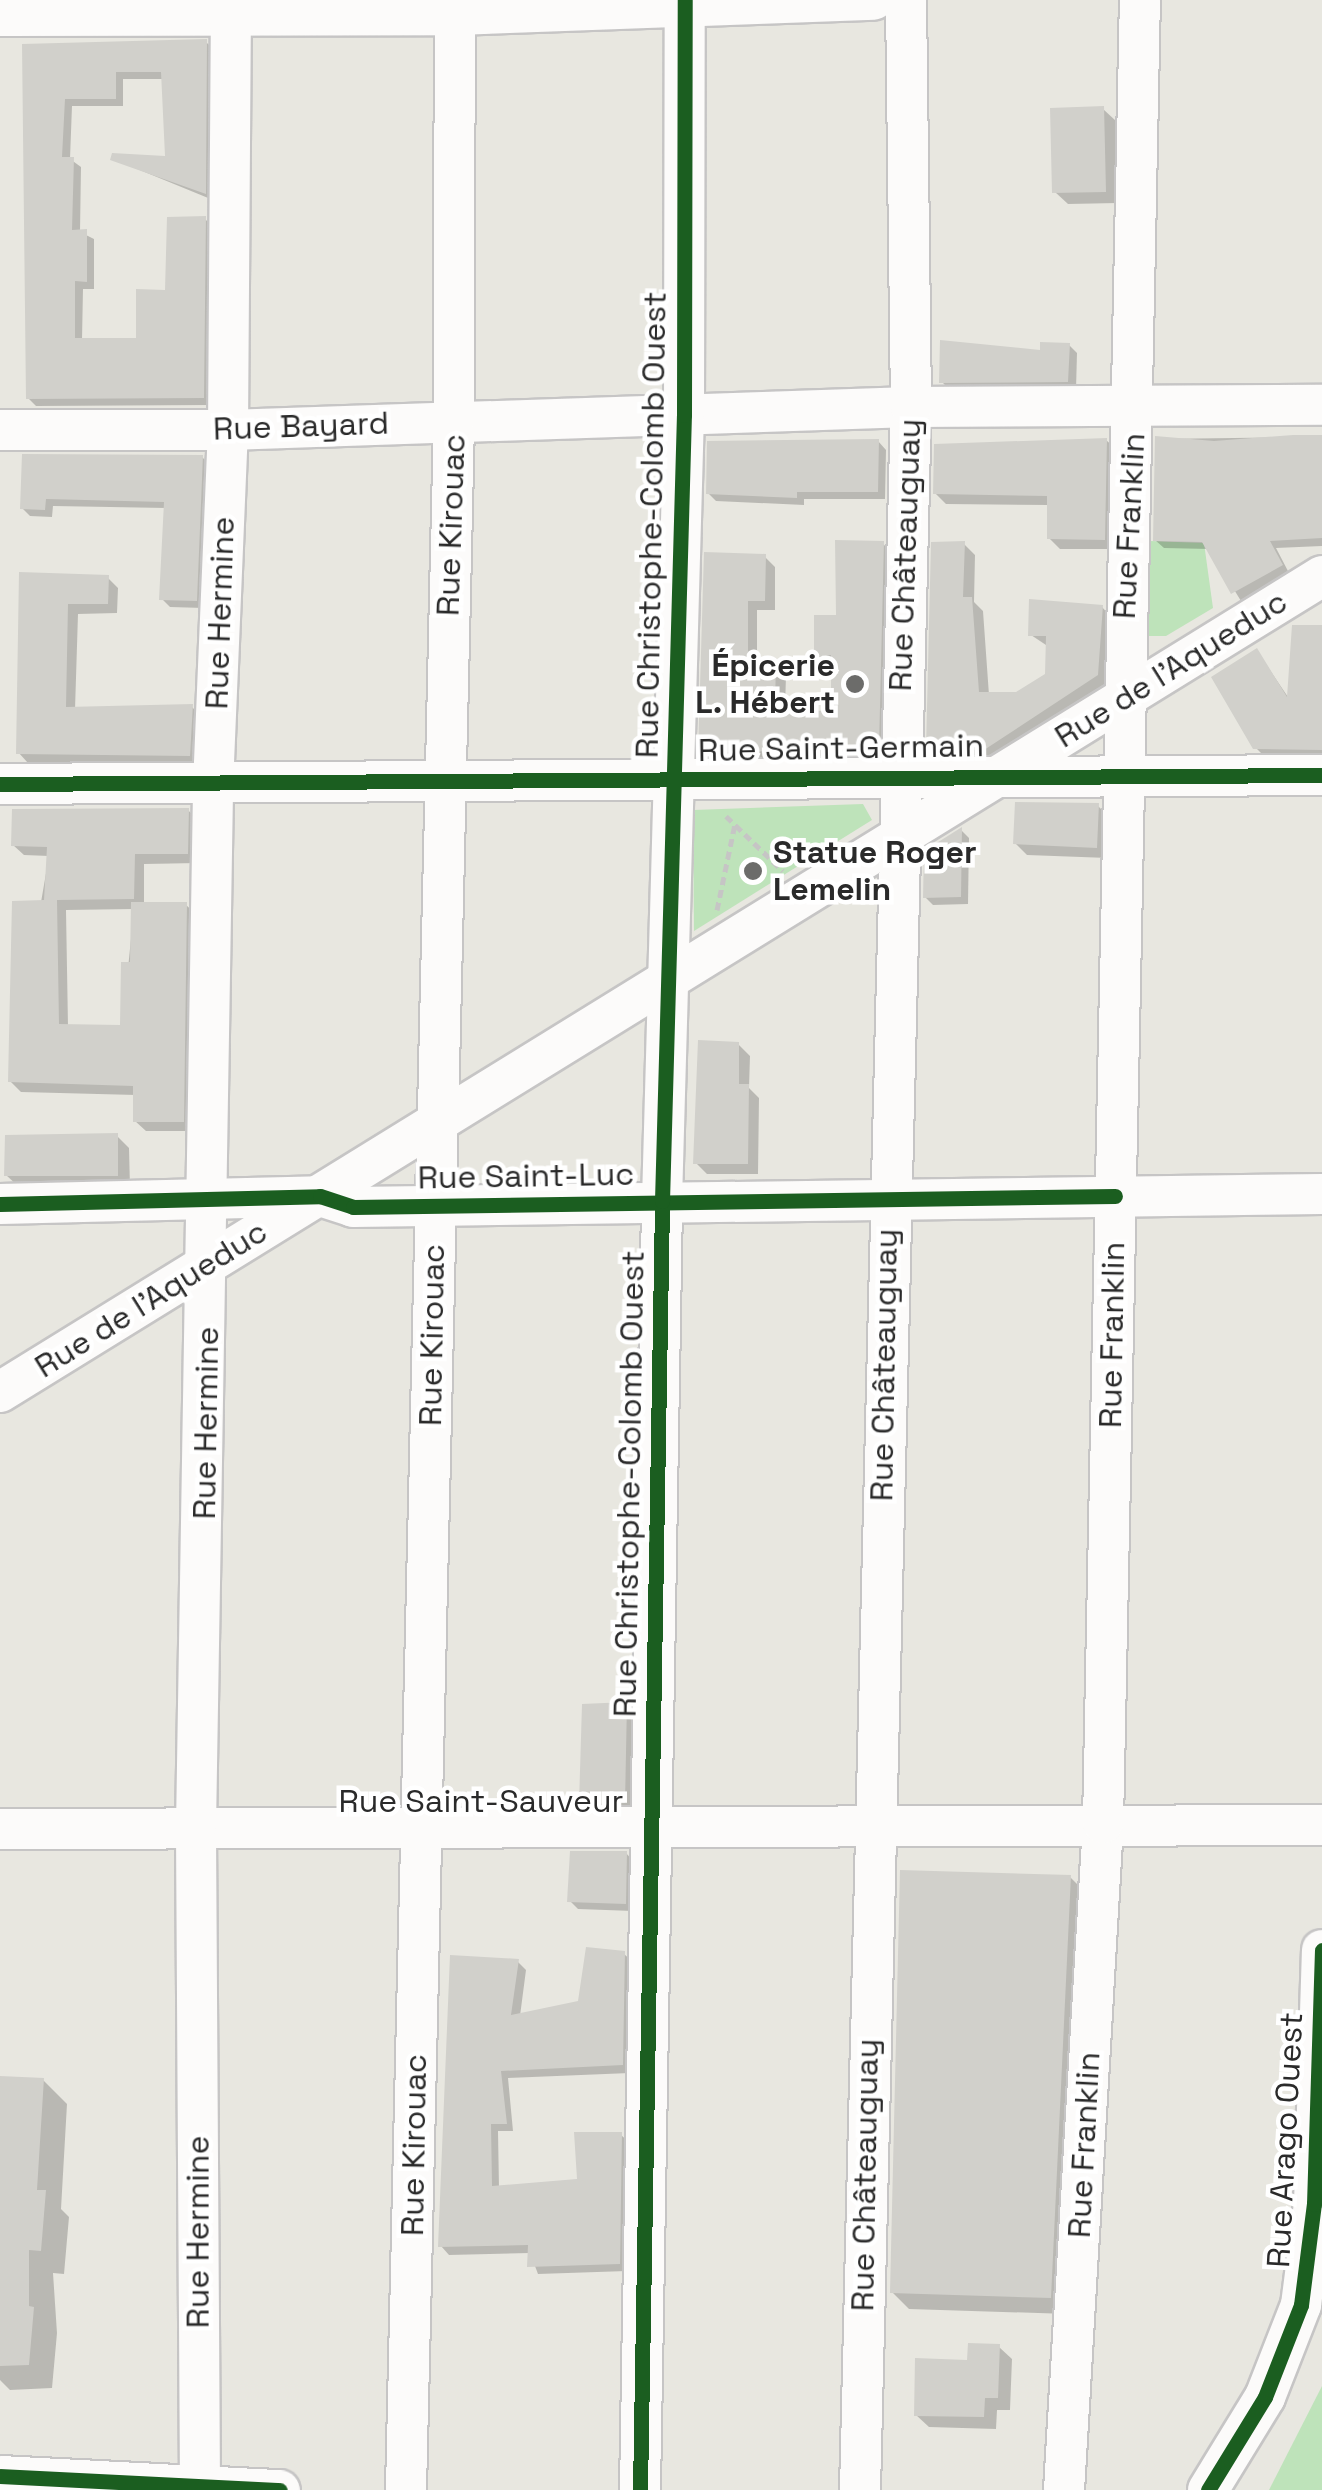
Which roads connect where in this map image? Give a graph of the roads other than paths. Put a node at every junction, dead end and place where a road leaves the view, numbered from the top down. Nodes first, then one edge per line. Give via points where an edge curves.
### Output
1 (874, 0) edge
2 (906, 0) edge
3 (1140, 0) edge
4 (685, 3) edge
5 (232, 6) edge
6 (456, 7) edge
7 (0, 16) edge
8 (1322, 405) edge
9 (910, 407) junction
10 (1135, 408) junction
11 (684, 416) junction
12 (454, 420) junction
13 (0, 430) edge
14 (228, 430) junction
15 (1322, 576) edge
16 (1121, 697) junction
17 (1005, 773) junction
18 (1322, 775) edge
19 (672, 778) junction
20 (898, 779) junction
21 (443, 781) junction
22 (1121, 781) junction
23 (0, 784) edge
24 (213, 786) junction
25 (897, 838) junction
26 (668, 979) junction
27 (436, 1127) junction
28 (1322, 1194) edge
29 (320, 1196) junction
30 (888, 1196) junction
31 (1115, 1196) junction
32 (210, 1200) junction
33 (662, 1201) junction
34 (0, 1204) edge
35 (435, 1204) junction
36 (210, 1261) junction
37 (0, 1392) edge
38 (1103, 1823) junction
39 (1322, 1825) edge
40 (196, 1827) junction
41 (0, 1828) edge
42 (649, 1828) junction
43 (874, 1828) junction
44 (420, 1830) junction
45 (1322, 1950) edge
46 (0, 2476) edge
47 (200, 2486) junction
48 (280, 2490) edge
49 (406, 2490) edge
50 (640, 2490) edge
51 (860, 2490) edge
52 (1064, 2490) edge
53 (1208, 2490) edge

1 - 4 street
2 - 9 street, Rue Châteauguay
3 - 10 street, Rue Franklin
4 - 6 street
4 - 11 street, Rue Christophe-Colomb Ouest
5 - 6 street
5 - 7 street
5 - 14 street, Rue Hermine
6 - 12 street, Rue Kirouac
8 - 10 street, Rue Bayard
9 - 10 street, Rue Bayard
9 - 11 street, Rue Bayard
9 - 20 street, Rue Châteauguay
10 - 16 street, Rue Franklin
11 - 12 street, Rue Bayard
11 - 19 street, Rue Christophe-Colomb Ouest
12 - 14 street, Rue Bayard
12 - 21 street, Rue Kirouac
13 - 14 street, Rue Bayard
14 - 24 street, Rue Hermine
15 - 16 street, Rue de l'Aqueduc
16 - 17 street, Rue de l'Aqueduc
16 - 22 street, Rue Franklin
17 - 20 street, Rue Saint-Germain
17 - 22 street, Rue Saint-Germain
17 - 25 street, Rue de l'Aqueduc
18 - 22 street, Rue Saint-Germain
19 - 20 street, Rue Saint-Germain
19 - 21 street, Rue Saint-Germain
19 - 26 street, Rue Christophe-Colomb Ouest
20 - 25 street, Rue Châteauguay
21 - 24 street, Rue Saint-Germain
21 - 27 street, Rue Kirouac
22 - 31 street, Rue Franklin
23 - 24 street, Rue Saint-Germain
24 - 32 street, Rue Hermine
25 - 26 street, Rue de l'Aqueduc
25 - 30 street, Rue Châteauguay
26 - 27 street, Rue de l'Aqueduc
26 - 33 street, Rue Christophe-Colomb Ouest
27 - 29 street, Rue de l'Aqueduc
27 - 35 street, Rue Kirouac
28 - 31 street, Rue Saint-Luc
29 - 32 street, Rue Saint-Luc
29 - 35 street, Rue Saint-Luc via 353,1207
29 - 36 street, Rue de l'Aqueduc
30 - 31 street, Rue Saint-Luc
30 - 33 street, Rue Saint-Luc
30 - 43 street, Rue Châteauguay
31 - 38 street, Rue Franklin
32 - 34 street, Rue Saint-Luc
32 - 36 street, Rue Hermine
33 - 35 street, Rue Saint-Luc
33 - 42 street, Rue Christophe-Colomb Ouest
35 - 44 street, Rue Kirouac
36 - 37 street, Rue de l'Aqueduc
36 - 40 street, Rue Hermine
38 - 39 street, Rue Saint-Sauveur
38 - 43 street, Rue Saint-Sauveur
38 - 52 street, Rue Franklin
40 - 41 street, Rue Saint-Sauveur
40 - 44 street, Rue Saint-Sauveur
40 - 47 street, Rue Hermine
42 - 43 street, Rue Saint-Sauveur
42 - 44 street, Rue Saint-Sauveur
42 - 50 street, Rue Christophe-Colomb Ouest
43 - 51 street, Rue Châteauguay
44 - 49 street, Rue Kirouac
45 - 53 street, Rue Arago Ouest via 1314,2204 1301,2305 1264,2397
46 - 47 street
47 - 48 street

